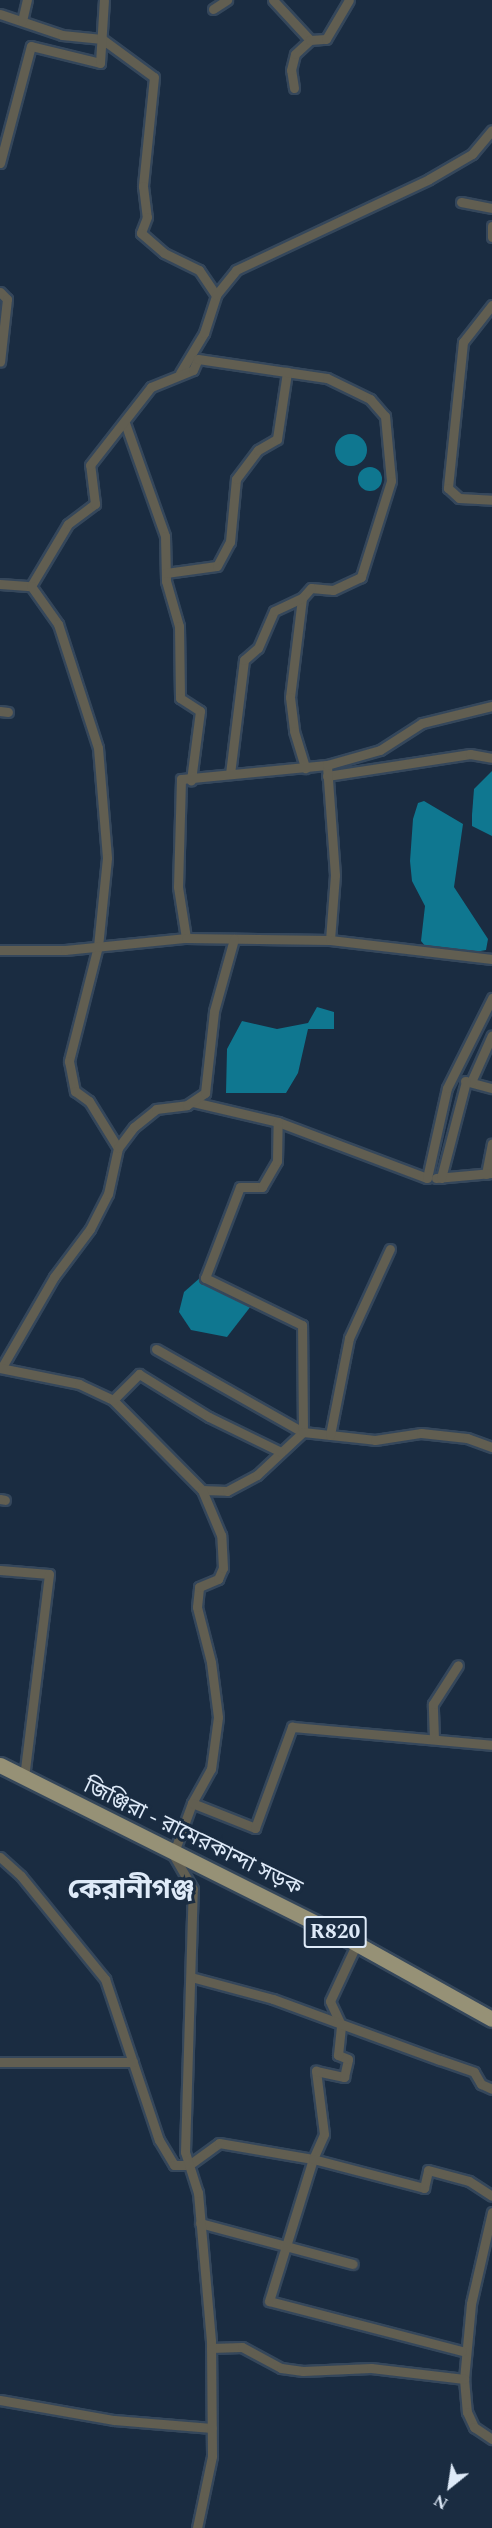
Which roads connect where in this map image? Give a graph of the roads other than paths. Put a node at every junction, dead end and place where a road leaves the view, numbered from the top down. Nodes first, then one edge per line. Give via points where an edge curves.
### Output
1 (27, 0) edge
2 (104, 0) edge
3 (227, 0) edge
4 (273, 0) edge
5 (349, 0) edge
6 (213, 9) dead end
7 (0, 15) edge
8 (22, 21) junction
9 (102, 39) junction
10 (310, 40) junction
11 (294, 88) dead end
12 (492, 130) edge
13 (0, 163) edge
14 (461, 202) dead end
15 (492, 208) edge
16 (492, 226) edge
17 (492, 237) edge
18 (0, 292) edge
19 (216, 295) junction
20 (492, 305) edge
21 (0, 362) edge
22 (287, 372) junction
23 (180, 373) junction
24 (125, 423) junction
25 (492, 500) edge
26 (166, 573) junction
27 (0, 584) edge
28 (32, 586) junction
29 (302, 598) junction
30 (492, 705) edge
31 (492, 758) edge
32 (327, 765) junction
33 (305, 768) junction
34 (230, 774) junction
35 (327, 776) junction
36 (191, 780) junction
37 (186, 938) junction
38 (234, 939) junction
39 (330, 940) junction
40 (98, 946) junction
41 (0, 950) edge
42 (492, 959) edge
43 (492, 998) edge
44 (492, 1035) edge
45 (452, 1077) junction
46 (468, 1082) junction
47 (492, 1088) edge
48 (193, 1102) junction
49 (278, 1122) junction
50 (492, 1144) edge
51 (118, 1148) junction
52 (489, 1174) edge
53 (427, 1178) junction
54 (441, 1178) junction
55 (390, 1250) dead end
56 (156, 1349) dead end
57 (1, 1368) edge
58 (113, 1400) junction
59 (303, 1432) junction
60 (330, 1435) junction
61 (492, 1447) edge
62 (281, 1452) junction
63 (202, 1490) junction
64 (0, 1570) edge
65 (458, 1665) dead end
66 (434, 1739) junction
67 (492, 1745) edge
68 (0, 1765) edge
69 (24, 1778) junction
70 (192, 1803) junction
71 (172, 1855) junction
72 (0, 1857) edge
73 (357, 1943) junction
74 (191, 1977) junction
75 (492, 2019) edge
76 (341, 2025) junction
77 (0, 2062) edge
78 (133, 2062) junction
79 (492, 2089) edge
80 (313, 2159) junction
81 (189, 2165) junction
82 (492, 2196) edge
83 (492, 2212) edge
84 (200, 2223) junction
85 (286, 2245) junction
86 (353, 2264) dead end
87 (211, 2348) junction
88 (462, 2351) dead end
89 (464, 2379) junction
90 (0, 2400) edge
91 (212, 2428) junction
92 (492, 2439) edge
93 (196, 2528) edge

1 - 8 street
2 - 9 street
3 - 6 street
4 - 10 street
5 - 10 street via 326,39
7 - 8 street
8 - 9 street via 62,35
9 - 13 street via 100,63 31,45
9 - 19 street via 154,77 143,186 147,217 141,233 164,253 199,270
10 - 11 street via 295,54 291,70
12 - 19 street via 472,154 429,179 236,270
14 - 15 street
16 - 17 street
18 - 21 street via 8,299
19 - 23 street via 204,333
20 - 25 street via 463,342 448,488 459,498
22 - 23 street via 202,357 193,369
22 - 26 street via 277,439 258,450 236,479 230,542 217,566
22 - 29 street via 327,378 370,399 385,416 391,481 361,577 333,590 311,588
23 - 24 street via 151,387
24 - 26 street via 165,536
24 - 28 street via 90,465 95,504 68,524
26 - 36 street via 180,626 180,698 200,711
27 - 28 street
28 - 40 street via 58,624 98,748 107,858
29 - 33 street via 290,697 294,731
29 - 34 street via 274,611 258,648 244,660
30 - 32 street via 422,723 380,750
31 - 35 street via 470,754
32 - 33 street
32 - 35 street
33 - 34 street
34 - 36 street
35 - 39 street via 335,875
36 - 37 street via 181,779 178,832 178,887
37 - 38 street
37 - 40 street
38 - 39 street
38 - 48 street via 214,1011 205,1093
39 - 42 street
40 - 41 street
40 - 51 street via 69,1061 75,1091 89,1101
43 - 45 street
44 - 46 street
45 - 46 street
45 - 53 street
46 - 47 street
46 - 54 street
48 - 49 street
48 - 51 street via 156,1109 134,1127
49 - 53 street
49 - 59 street via 277,1161 262,1187 240,1187 205,1278 302,1325
50 - 52 street
51 - 57 street via 108,1194 90,1229 54,1277
52 - 54 street
53 - 54 street
55 - 60 street via 349,1338
56 - 59 street
57 - 58 street via 79,1384
58 - 62 street via 139,1374 209,1417
58 - 63 street
59 - 60 street
59 - 62 street
60 - 61 street via 375,1440 421,1433 467,1438
62 - 63 street via 257,1474 227,1491
63 - 70 street via 221,1535 223,1568 218,1579 199,1587 197,1607 211,1662 218,1717 211,1769
64 - 69 street via 49,1574
65 - 66 street via 433,1704
66 - 67 street
66 - 70 street via 292,1727 255,1828
68 - 69 main road, জিঞ্জিরা - রামেরকান্দা সড়ক / R820
69 - 71 main road, জিঞ্জিরা - রামেরকান্দা সড়ক / R820
70 - 71 street
71 - 73 main road, জিঞ্জিরা - রামেরকান্দা সড়ক / R820
71 - 74 street via 193,1889
72 - 78 street via 21,1876 105,1979
73 - 75 main road, জিঞ্জিরা - রামেরকান্দা সড়ক / R820
73 - 76 street via 330,2001
74 - 76 street via 273,1999
74 - 81 street via 184,2120
76 - 79 street via 474,2072 481,2084
76 - 80 street via 338,2055 348,2059 344,2077 315,2071 324,2134
77 - 78 street
78 - 81 street via 159,2140 174,2165
80 - 81 street via 219,2143
80 - 82 street via 424,2188 429,2170 469,2181
80 - 85 street
81 - 84 street via 198,2193
83 - 89 street via 471,2304
84 - 85 street
84 - 87 street
85 - 86 street
85 - 88 street via 268,2301
87 - 89 street via 242,2347 281,2368 303,2371 371,2368
87 - 91 street
89 - 92 street via 467,2412 474,2427
90 - 91 street via 114,2420
91 - 93 street via 212,2456

